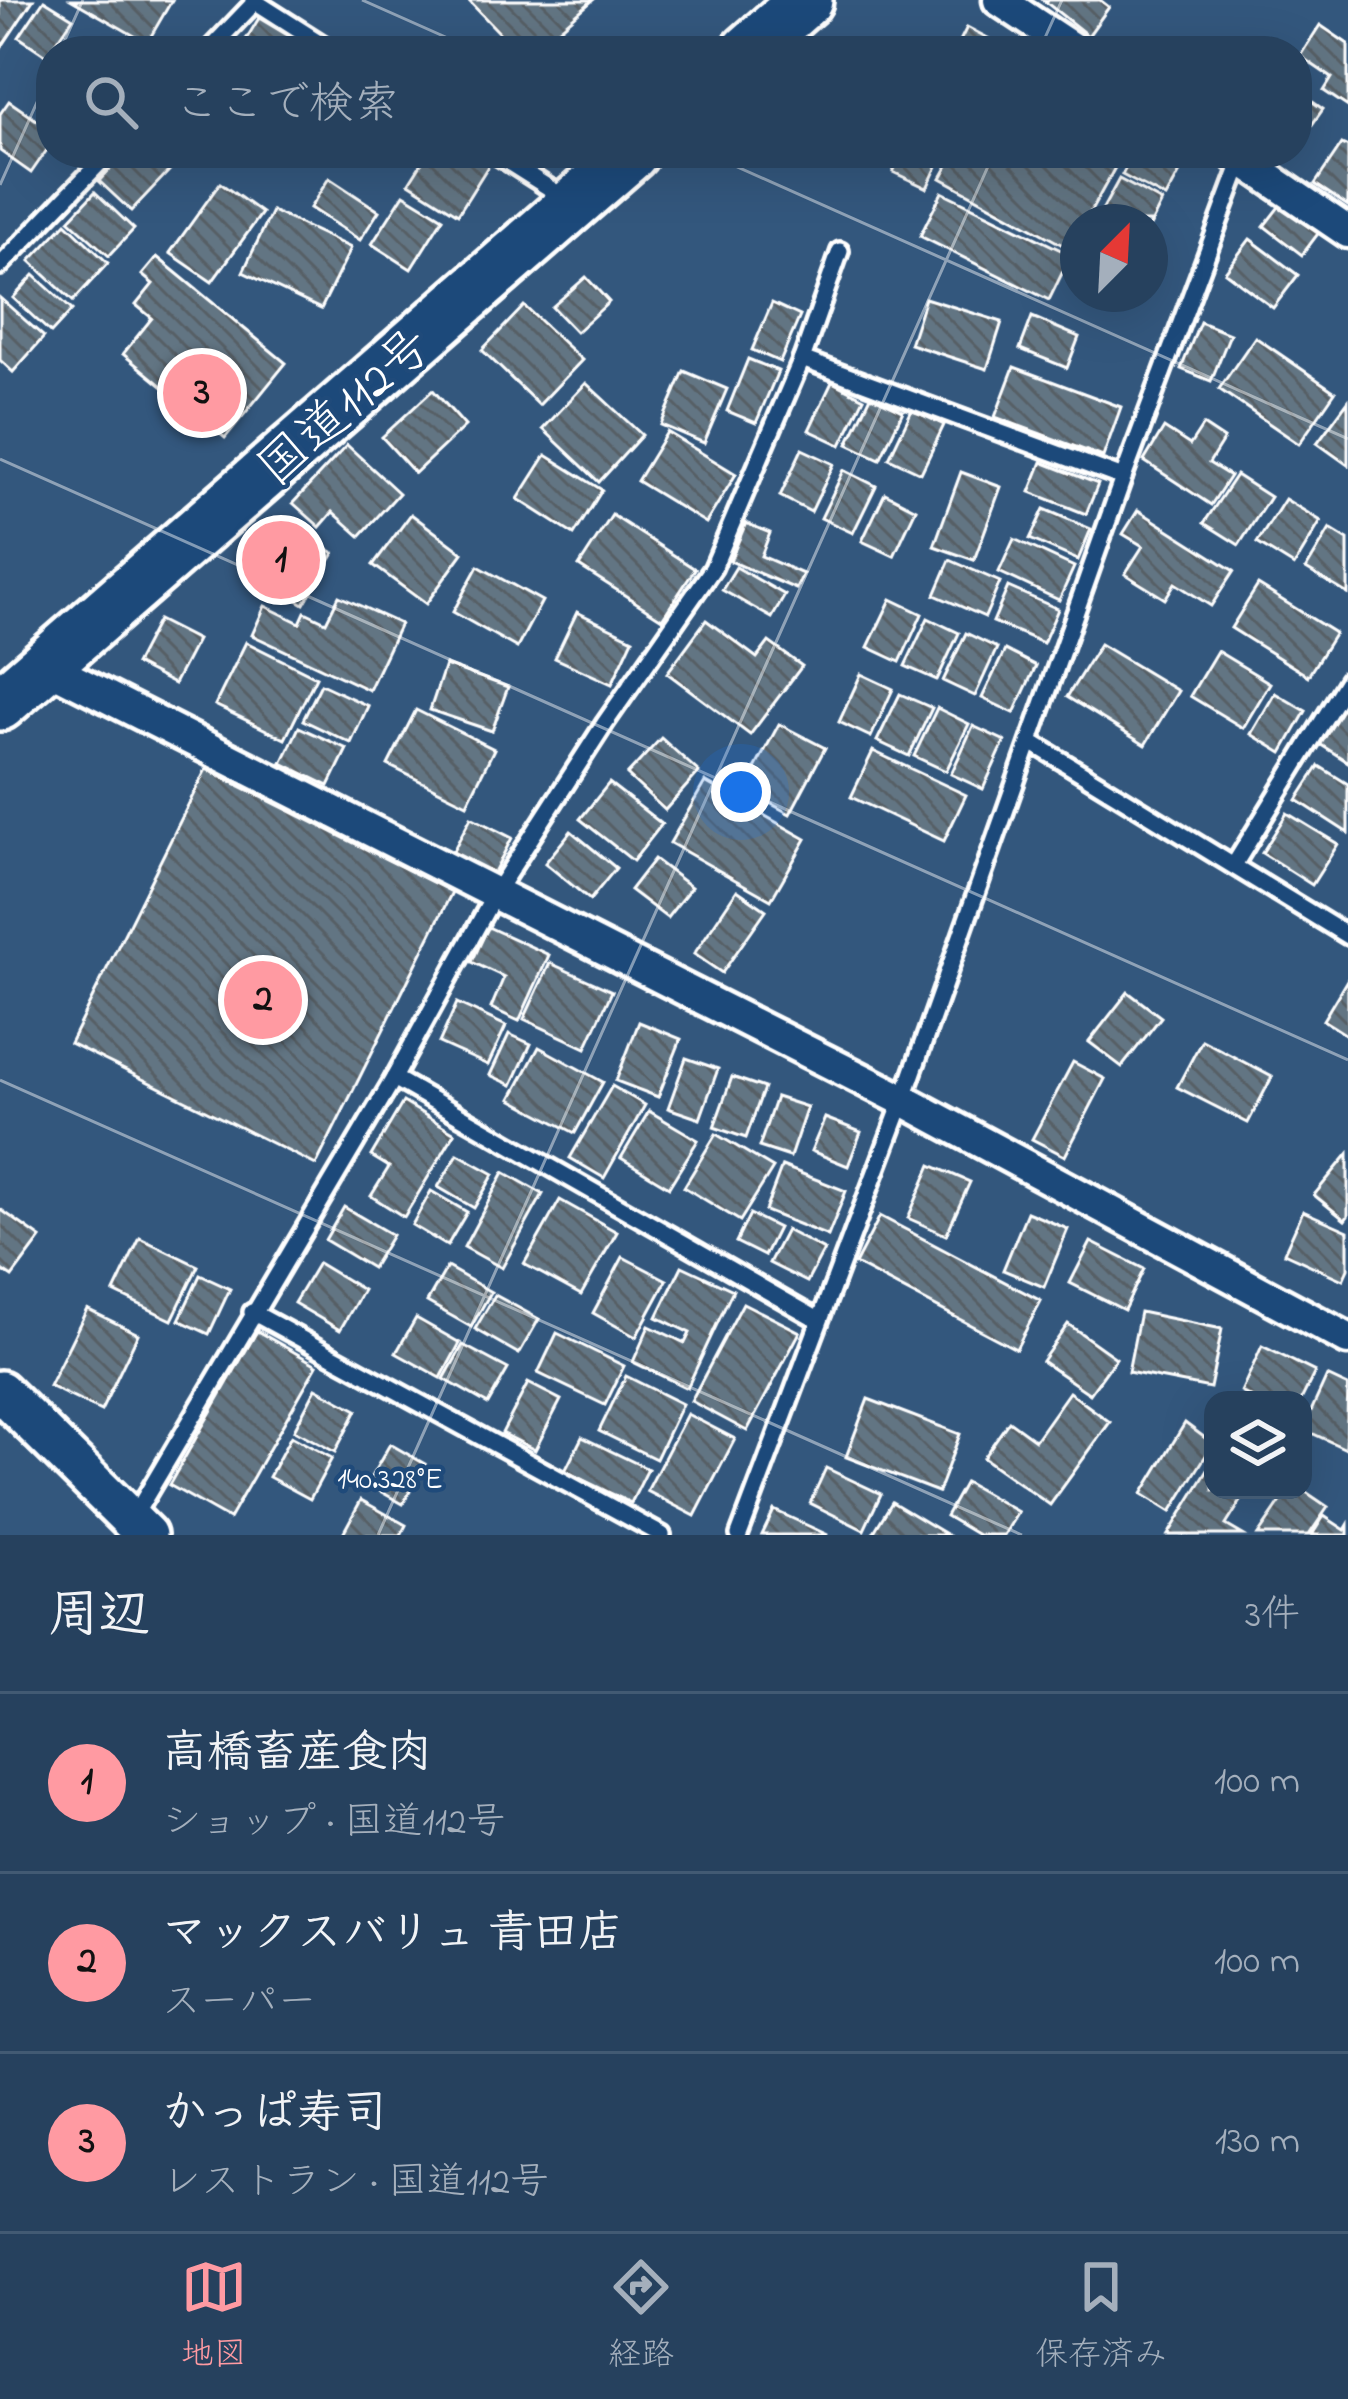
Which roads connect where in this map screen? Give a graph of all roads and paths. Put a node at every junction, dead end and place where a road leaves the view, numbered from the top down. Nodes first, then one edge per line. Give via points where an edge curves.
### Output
1 (255, 0) edge
2 (806, 0) edge
3 (999, 0) edge
4 (222, 36) edge
5 (311, 36) edge
6 (765, 36) edge
7 (1053, 36) edge
8 (95, 168) edge
9 (518, 168) edge
10 (615, 168) edge
11 (1233, 168) edge
12 (1255, 168) edge
13 (574, 204) junction
14 (1348, 232) edge
15 (840, 251) dead end
16 (0, 266) edge
17 (802, 359) junction
18 (1123, 478) junction
19 (44, 665) junction
20 (1348, 680) edge
21 (0, 704) edge
22 (1031, 742) junction
23 (1234, 865) junction
24 (496, 892) junction
25 (1348, 936) edge
26 (394, 1078) junction
27 (903, 1100) junction
28 (252, 1312) junction
29 (818, 1319) junction
30 (1348, 1340) edge
31 (0, 1391) edge
32 (139, 1528) edge
33 (662, 1535) edge
34 (739, 1535) edge

1 - 4 lane
1 - 5 lane
2 - 6 highway
3 - 7 street
8 - 16 lane
9 - 13 lane
10 - 13 highway, 国道112号
11 - 18 lane
12 - 14 street
13 - 19 highway, 国道112号
15 - 17 lane
17 - 18 lane
17 - 24 lane via 713,568
18 - 22 lane
19 - 21 highway, 国道112号
19 - 24 street
20 - 23 lane
22 - 23 lane
22 - 27 lane
23 - 25 lane
24 - 26 lane
24 - 27 street
26 - 28 lane
26 - 29 lane
27 - 29 lane
27 - 30 street
28 - 32 lane
28 - 33 lane
29 - 34 lane
31 - 32 street

